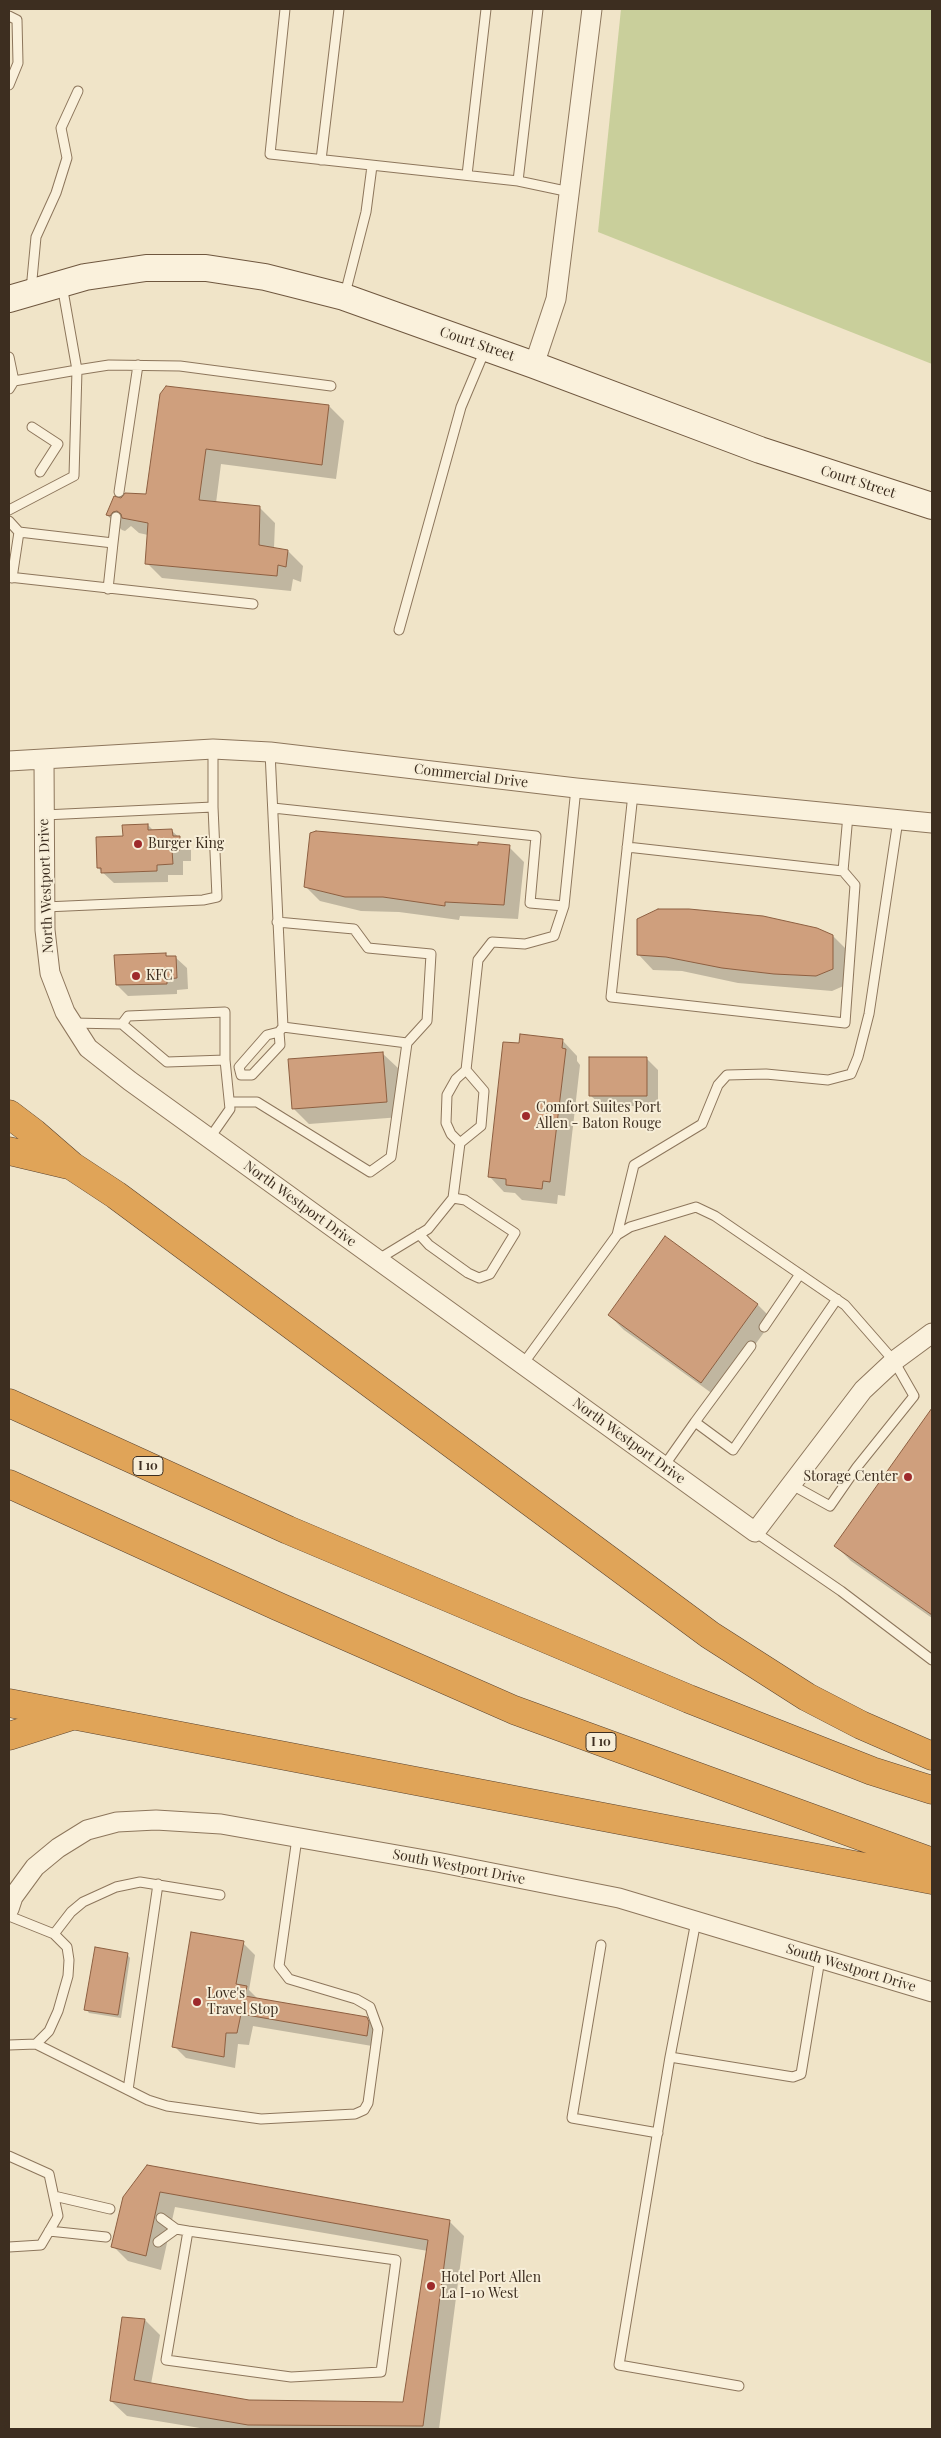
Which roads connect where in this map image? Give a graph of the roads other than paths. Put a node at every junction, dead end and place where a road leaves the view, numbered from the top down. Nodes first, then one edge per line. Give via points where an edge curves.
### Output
1 (285, 9) edge
2 (339, 9) edge
3 (486, 9) edge
4 (538, 9) edge
5 (592, 9) edge
6 (9, 16) edge
7 (9, 85) edge
8 (78, 91) dead end
9 (321, 160) junction
10 (372, 166) junction
11 (467, 176) junction
12 (518, 181) junction
13 (570, 192) junction
14 (62, 283) junction
15 (20, 296) edge
16 (344, 297) junction
17 (486, 348) junction
18 (9, 357) edge
19 (534, 364) junction
20 (138, 365) junction
21 (77, 370) junction
22 (12, 385) edge
23 (331, 386) dead end
24 (32, 427) dead end
25 (75, 440) junction
26 (58, 444) junction
27 (40, 472) dead end
28 (119, 492) dead end
29 (930, 502) edge
30 (9, 510) edge
31 (116, 517) dead end
32 (9, 521) edge
33 (19, 532) junction
34 (113, 543) junction
35 (10, 577) edge
36 (108, 589) junction
37 (253, 604) dead end
38 (399, 630) dead end
39 (213, 749) junction
40 (270, 752) junction
41 (44, 760) junction
42 (9, 761) edge
43 (576, 788) junction
44 (633, 794) junction
45 (212, 807) junction
46 (273, 808) junction
47 (44, 815) junction
48 (848, 815) junction
49 (898, 820) junction
50 (932, 823) edge
51 (627, 847) junction
52 (843, 871) junction
53 (45, 906) junction
54 (564, 906) junction
55 (277, 922) junction
56 (72, 1024) junction
57 (122, 1024) junction
58 (281, 1029) junction
59 (407, 1043) junction
60 (225, 1060) junction
61 (466, 1070) junction
62 (241, 1075) junction
63 (228, 1086) junction
64 (230, 1102) junction
65 (9, 1114) edge
66 (209, 1139) junction
67 (460, 1143) junction
68 (9, 1150) edge
69 (72, 1166) junction
70 (453, 1198) junction
71 (419, 1234) junction
72 (617, 1235) junction
73 (377, 1260) junction
74 (800, 1274) junction
75 (837, 1299) junction
76 (764, 1327) dead end
77 (932, 1334) edge
78 (751, 1346) dead end
79 (894, 1361) junction
80 (523, 1364) junction
81 (9, 1403) edge
82 (694, 1422) junction
83 (664, 1466) junction
84 (9, 1484) edge
85 (792, 1485) junction
86 (755, 1532) junction
87 (932, 1660) edge
88 (9, 1703) edge
89 (72, 1716) junction
90 (9, 1736) edge
91 (932, 1756) edge
92 (932, 1790) edge
93 (297, 1838) junction
94 (932, 1862) edge
95 (932, 1880) edge
96 (158, 1884) junction
97 (220, 1896) dead end
98 (9, 1908) edge
99 (9, 1916) edge
100 (696, 1921) junction
101 (54, 1934) junction
102 (601, 1946) dead end
103 (820, 1959) junction
104 (932, 1992) edge
105 (36, 2044) junction
106 (9, 2045) edge
107 (670, 2057) junction
108 (128, 2090) junction
109 (658, 2133) junction
110 (9, 2156) edge
111 (54, 2196) junction
112 (110, 2209) dead end
113 (161, 2218) dead end
114 (176, 2229) junction
115 (50, 2231) junction
116 (188, 2231) junction
117 (106, 2237) dead end
118 (158, 2242) dead end
119 (9, 2247) edge
120 (739, 2386) dead end

1 - 9 lane via 270,154
2 - 9 lane
3 - 11 lane
4 - 12 lane
5 - 13 street
6 - 7 lane via 17,20 18,63
8 - 15 lane via 61,128 67,158 56,193 36,237
9 - 10 lane
10 - 11 lane
10 - 16 lane via 366,212
11 - 12 lane
12 - 13 lane
13 - 19 street via 556,300
14 - 15 main road, Court Street
14 - 16 main road, Court Street via 85,276 146,268 206,268 266,277
14 - 21 lane
16 - 17 main road, Court Street
17 - 19 main road, Court Street
17 - 38 lane via 461,407
18 - 22 lane
19 - 29 main road, Court Street via 760,450
20 - 21 lane
20 - 23 lane via 180,366
20 - 28 lane
21 - 22 lane
21 - 25 lane
24 - 26 lane
25 - 26 lane
25 - 30 lane via 74,476
26 - 27 lane
31 - 34 lane
32 - 33 lane
33 - 34 lane
33 - 35 lane
34 - 36 lane
35 - 36 lane
36 - 37 lane
39 - 40 street, Commercial Drive
39 - 41 street, Commercial Drive
39 - 45 lane
40 - 43 street, Commercial Drive
40 - 46 lane
41 - 42 street, Commercial Drive
41 - 47 street, North Westport Drive
43 - 44 street, Commercial Drive
43 - 54 lane
44 - 48 street, Commercial Drive
44 - 51 lane
45 - 47 lane
45 - 53 lane via 218,897
46 - 54 lane via 536,836 530,903
46 - 55 lane
47 - 53 street, North Westport Drive
48 - 49 street, Commercial Drive
48 - 52 lane
49 - 50 street, Commercial Drive
49 - 72 lane via 870,1014 851,1074 828,1080 766,1074 727,1075 718,1085 702,1124 634,1165
51 - 52 lane
51 - 52 lane via 611,997 844,1023 854,885
53 - 56 street, North Westport Drive via 50,973 64,1012
54 - 61 lane via 554,936 526,944 492,942 478,960
55 - 58 lane
55 - 59 lane via 354,929 368,948 431,954 427,1021
56 - 57 lane
56 - 66 street, North Westport Drive via 88,1048
57 - 60 lane via 167,1062
57 - 60 lane via 128,1016 225,1012
58 - 59 lane
58 - 62 lane via 267,1036 250,1054 239,1067
58 - 62 lane via 280,1045 252,1076
59 - 64 lane via 391,1157 370,1172 257,1102
60 - 63 lane
61 - 67 lane via 456,1079 447,1095 446,1123
61 - 67 lane via 484,1091 481,1126
62 - 63 lane
63 - 64 lane
64 - 66 lane via 230,1109
65 - 69 highway
66 - 73 street, North Westport Drive
67 - 70 lane
68 - 69 highway
69 - 91 highway via 124,1201 710,1635 807,1697
70 - 71 lane via 428,1229
70 - 71 lane via 465,1200 515,1234 490,1274 479,1278 468,1273
71 - 73 lane
72 - 74 lane via 630,1227 696,1207 715,1216
72 - 80 lane
73 - 80 street, North Westport Drive
74 - 75 lane
74 - 76 lane
75 - 79 lane
75 - 82 lane via 733,1450
77 - 79 street
78 - 82 lane
79 - 85 street via 863,1390
79 - 85 lane via 914,1396 830,1506
80 - 83 street, North Westport Drive
81 - 92 highway, I 10 via 288,1530 690,1699 872,1771
82 - 83 lane
83 - 86 street, North Westport Drive
84 - 94 highway, I 10 via 514,1710
85 - 86 street
86 - 87 lane via 841,1591
88 - 89 highway
89 - 90 highway
89 - 95 highway
93 - 98 street, South Westport Drive via 221,1824 156,1820 117,1822 87,1830 58,1848 35,1867 13,1897
93 - 100 street, South Westport Drive via 619,1898
93 - 108 lane via 279,1966 289,1979 356,1999 370,2007 378,2029 368,2103 364,2110 355,2114 262,2119 167,2106
96 - 97 lane
96 - 101 lane via 140,1882 116,1886 98,1894 71,1912
96 - 108 lane
99 - 101 lane
100 - 103 street, South Westport Drive
100 - 107 lane
101 - 105 lane via 67,1947 68,1976 49,2031
102 - 109 lane via 572,2118
103 - 104 street, South Westport Drive
103 - 107 lane via 801,2074 793,2077
105 - 106 lane
105 - 108 lane
107 - 109 lane
109 - 120 lane via 619,2366
110 - 111 lane via 49,2174
111 - 112 lane
111 - 115 lane via 58,2216
113 - 114 lane
114 - 116 lane
114 - 118 lane
115 - 117 lane
115 - 119 lane via 42,2245
116 - 116 lane via 396,2260 381,2372 291,2377 166,2360

